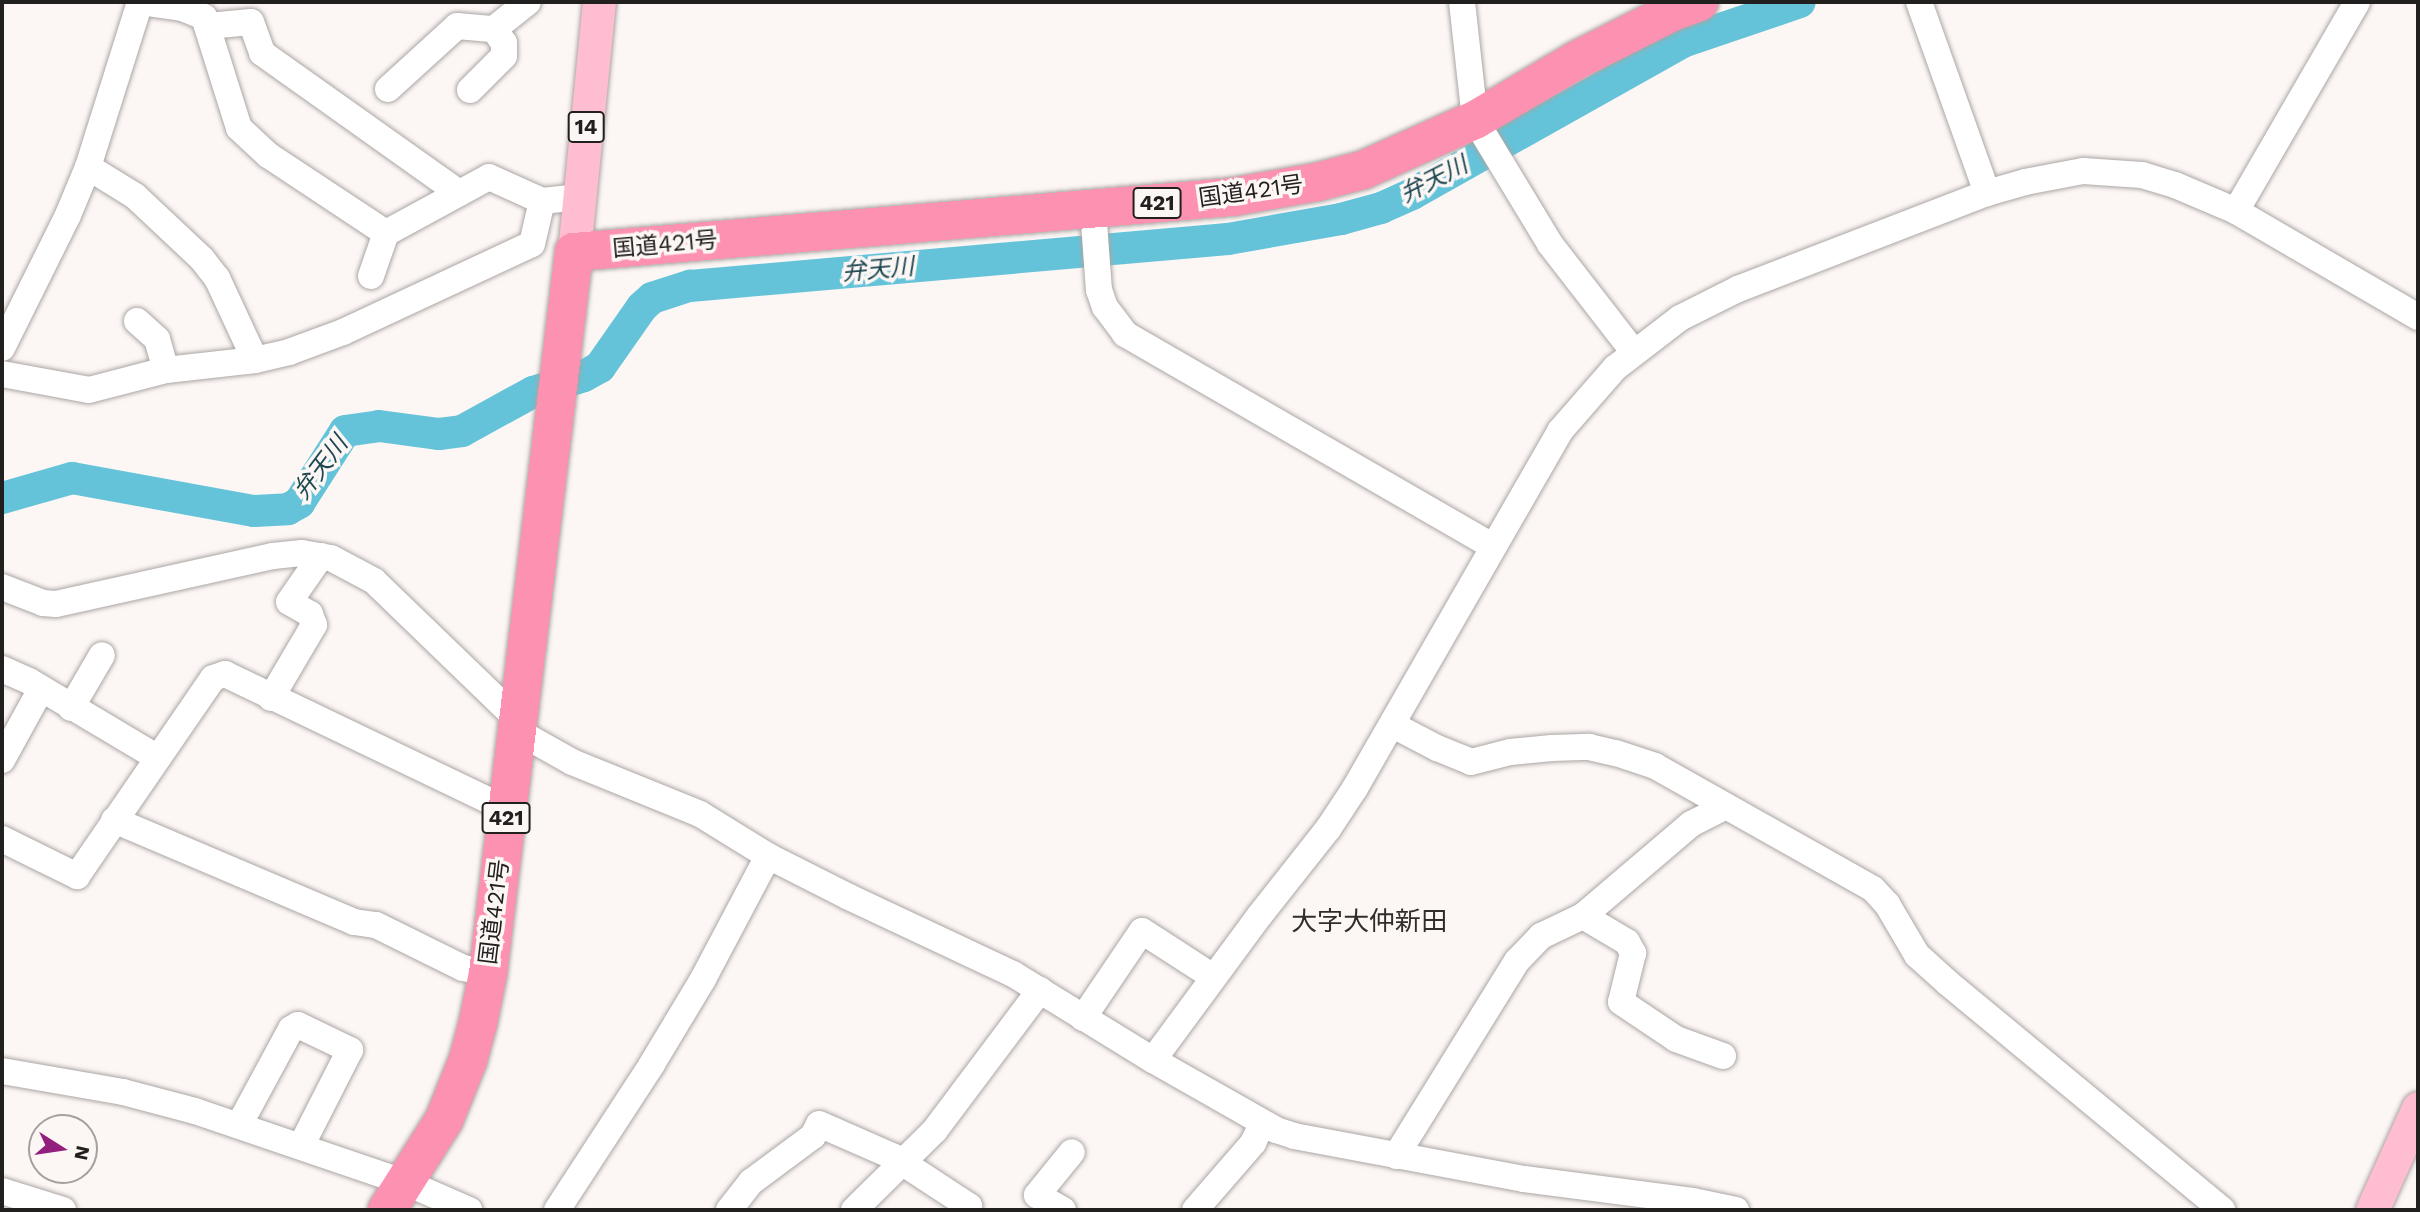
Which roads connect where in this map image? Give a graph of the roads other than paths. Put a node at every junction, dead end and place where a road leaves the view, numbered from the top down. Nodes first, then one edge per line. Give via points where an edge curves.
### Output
1 (140, 2) edge
2 (528, 2) edge
3 (599, 2) edge
4 (1462, 2) edge
5 (1699, 2) edge
6 (1919, 2) edge
7 (2357, 2) edge
8 (183, 5) edge
9 (208, 26) junction
10 (494, 29) junction
11 (388, 89) dead end
12 (470, 90) dead end
13 (1479, 126) junction
14 (88, 167) junction
15 (459, 193) junction
16 (1987, 193) junction
17 (580, 197) junction
18 (542, 201) junction
19 (2236, 211) junction
20 (1093, 221) junction
21 (386, 233) junction
22 (574, 252) junction
23 (371, 276) dead end
24 (9, 310) edge
25 (2418, 317) edge
26 (137, 321) dead end
27 (2, 348) edge
28 (1633, 351) junction
29 (255, 360) junction
30 (166, 370) junction
31 (2, 374) edge
32 (1492, 546) junction
33 (321, 556) junction
34 (2, 587) edge
35 (102, 655) dead end
36 (2, 669) edge
37 (41, 689) junction
38 (271, 698) junction
39 (71, 708) junction
40 (1393, 724) junction
41 (517, 726) junction
42 (158, 758) junction
43 (2, 760) edge
44 (508, 804) junction
45 (1725, 807) junction
46 (114, 820) junction
47 (2, 839) edge
48 (768, 856) junction
49 (1583, 916) junction
50 (488, 973) junction
51 (1213, 977) junction
52 (1041, 990) junction
53 (1083, 1018) junction
54 (1723, 1056) dead end
55 (1153, 1060) junction
56 (2, 1071) edge
57 (2418, 1108) edge
58 (1262, 1124) junction
59 (242, 1126) junction
60 (301, 1146) junction
61 (1072, 1152) dead end
62 (1396, 1156) junction
63 (2404, 1159) edge
64 (902, 1163) junction
65 (2, 1191) edge
66 (397, 1197) edge
67 (63, 1210) edge
68 (468, 1210) edge
69 (557, 1210) edge
70 (729, 1210) edge
71 (854, 1210) edge
72 (967, 1210) edge
73 (1063, 1210) edge
74 (1195, 1210) edge
75 (1736, 1210) edge
76 (2222, 1210) edge
77 (2372, 1210) edge

1 - 8 street
1 - 14 street
2 - 10 street
3 - 17 main road, 14
4 - 13 street
5 - 13 highway, 国道421号 / 421 via 1577,60
6 - 16 street
7 - 19 street
8 - 9 street via 204,17
9 - 15 street via 251,22 262,53
9 - 21 street via 239,128 268,155
10 - 11 street via 457,26
10 - 12 street via 504,43 504,56
13 - 20 highway, 国道421号 / 421 via 1363,170 1317,182
13 - 28 street via 1550,244
14 - 24 street via 68,215
14 - 29 street via 135,196 202,259 217,278
15 - 18 street via 489,177
15 - 21 street
16 - 19 street via 2083,171 2124,173 2175,185
16 - 28 street via 1738,289 1689,313
17 - 18 street
17 - 22 main road, 14
18 - 29 street via 532,244 342,332
19 - 25 street
20 - 22 highway, 国道421号 / 421
20 - 32 street via 1096,274 1105,307 1135,342
21 - 23 street
22 - 41 highway, 国道421号 / 421
24 - 27 street
26 - 30 street via 157,339
28 - 32 street via 1560,431
29 - 30 street
30 - 31 street via 89,390
32 - 40 street
33 - 34 street via 273,556 56,604
33 - 38 street via 289,602 310,614 314,625
33 - 41 street via 346,564 374,582
35 - 39 street
36 - 37 street
37 - 39 street
37 - 43 street
38 - 42 street via 225,674 213,678
38 - 44 street via 488,800
39 - 42 street
40 - 45 street via 1471,762 1552,748 1589,747 1616,753 1655,766
40 - 51 street via 1328,829
41 - 44 highway, 国道421号 / 421
41 - 48 street via 572,762 700,814
42 - 46 street
44 - 50 highway, 国道421号 / 421
45 - 49 street via 1691,824
45 - 76 street via 1873,888 1917,955
46 - 47 street via 77,876
46 - 50 street via 354,922 376,925 463,968
48 - 52 street
48 - 69 street via 703,979
49 - 54 street via 1627,942 1633,953 1621,1002 1676,1039
49 - 62 street via 1541,936 1517,961
50 - 66 highway, 国道421号 / 421 via 457,1090 433,1141
51 - 53 street via 1142,931
51 - 55 street
52 - 53 street
52 - 64 street via 935,1130
53 - 55 street
55 - 58 street
56 - 59 street via 123,1092
57 - 63 main road
58 - 62 street via 1294,1136
58 - 74 street via 1252,1143
59 - 60 street
59 - 60 street via 291,1029 298,1025 350,1050
60 - 66 street
61 - 73 street via 1037,1195
62 - 75 street
63 - 77 main road
64 - 70 street via 819,1124 813,1136 751,1182
64 - 71 street
64 - 72 street via 969,1206
65 - 67 street
66 - 68 street

